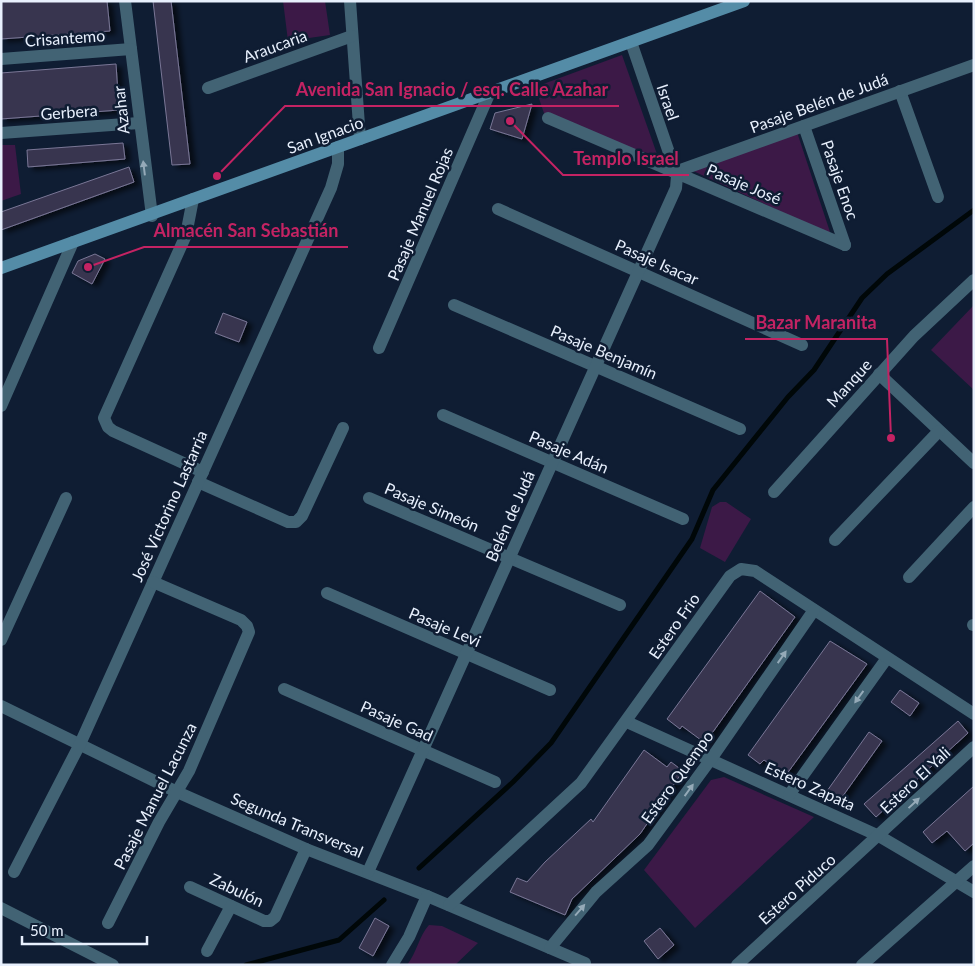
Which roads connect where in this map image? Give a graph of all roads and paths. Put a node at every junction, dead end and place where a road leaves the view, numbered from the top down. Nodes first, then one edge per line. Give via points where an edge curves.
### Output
1 (125, 1) edge
2 (350, 1) edge
3 (744, 1) edge
4 (352, 36) junction
5 (631, 42) junction
6 (131, 49) junction
7 (1, 59) edge
8 (974, 65) edge
9 (208, 88) dead end
10 (900, 91) junction
11 (490, 92) junction
12 (548, 118) dead end
13 (139, 123) junction
14 (804, 126) junction
15 (1, 132) edge
16 (360, 139) junction
17 (338, 147) junction
18 (676, 172) junction
19 (938, 197) dead end
20 (192, 199) junction
21 (498, 210) dead end
22 (152, 216) junction
23 (73, 242) junction
24 (845, 245) joint
25 (1, 268) edge
26 (637, 271) junction
27 (974, 280) edge
28 (454, 306) dead end
29 (802, 345) dead end
30 (379, 348) dead end
31 (595, 366) junction
32 (879, 374) junction
33 (1, 406) edge
34 (443, 415) dead end
35 (343, 428) dead end
36 (740, 429) dead end
37 (939, 431) junction
38 (551, 462) junction
39 (974, 463) edge
40 (200, 477) junction
41 (774, 492) dead end
42 (66, 498) dead end
43 (370, 498) dead end
44 (974, 507) edge
45 (683, 519) dead end
46 (835, 540) dead end
47 (509, 558) junction
48 (909, 577) dead end
49 (153, 582) junction
50 (327, 593) dead end
51 (620, 605) dead end
52 (814, 610) junction
53 (1, 640) edge
54 (467, 654) junction
55 (887, 658) junction
56 (284, 689) dead end
57 (550, 690) dead end
58 (1, 706) edge
59 (974, 714) edge
60 (627, 722) junction
61 (80, 744) junction
62 (974, 747) edge
63 (424, 751) junction
64 (711, 760) junction
65 (495, 782) dead end
66 (176, 792) junction
67 (789, 795) junction
68 (879, 836) junction
69 (306, 849) junction
70 (974, 866) edge
71 (14, 872) dead end
72 (368, 872) junction
73 (957, 881) junction
74 (190, 886) dead end
75 (974, 892) edge
76 (427, 896) junction
77 (449, 905) junction
78 (231, 906) junction
79 (1, 908) edge
80 (108, 923) dead end
81 (550, 948) junction
82 (207, 951) dead end
83 (583, 964) edge
84 (113, 965) edge
85 (392, 965) edge
86 (737, 965) edge
87 (862, 965) edge

1 - 6 street, Azahar
2 - 4 street
3 - 5 main road, San Ignacio
4 - 9 street, Araucaria
4 - 16 street
5 - 11 main road, San Ignacio
5 - 18 street, Israel
6 - 7 street, Crisantemo
6 - 13 street, Azahar
8 - 10 street, Pasaje Belén de Judá
10 - 14 street, Pasaje Belén de Judá
10 - 19 street
11 - 16 main road, San Ignacio
11 - 30 street, Pasaje Manuel Rojas
12 - 18 street, Pasaje José
13 - 15 street, Gerbera
22 -> 13 street, Azahar
14 - 18 street, Pasaje Belén de Judá
14 - 24 street, Pasaje Enoc
16 - 17 main road, San Ignacio
17 - 20 main road, San Ignacio
17 - 40 street, José Victorino Lastarria via 338,164 331,188
18 - 24 street, Pasaje José
18 - 26 street, Belén de Judá via 674,193
20 - 22 main road, San Ignacio
20 - 40 street via 186,236 104,418 108,428
21 - 26 street, Pasaje Isacar
22 - 23 main road, San Ignacio
23 - 25 main road, San Ignacio
23 - 33 street
26 - 29 street, Pasaje Isacar
26 - 31 street, Belén de Judá
27 - 32 street, Manque
28 - 31 street, Pasaje Benjamín
31 - 36 street, Pasaje Benjamín
31 - 38 street, Belén de Judá
32 - 37 street
32 - 41 street, Manque
34 - 38 street, Pasaje Adán
35 - 40 street via 302,516 296,522 288,522
37 - 39 street
37 - 46 street
38 - 45 street, Pasaje Adán
38 - 47 street, Belén de Judá
40 - 49 street, José Victorino Lastarria
42 - 53 street
43 - 47 street, Pasaje Simeón
44 - 48 street
47 - 51 street, Pasaje Simeón
47 - 54 street, Belén de Judá
49 - 61 street, José Victorino Lastarria
49 - 66 street, Pasaje Manuel Lacunza via 241,620 248,626 248,637 189,771
50 - 54 street, Pasaje Levi
52 - 55 street, Estero Frio
52 - 60 street, Estero Frio via 754,571 741,569 730,576
64 -> 52 street, Estero Quempo
54 - 57 street, Pasaje Levi
54 - 63 street, Belén de Judá
55 - 59 street, Estero Frio
55 -> 67 street
56 - 63 street, Pasaje Gad
58 - 61 street, Segunda Transversal
60 - 64 street, Estero Zapata
60 - 77 street, Estero Frio via 574,792
61 - 66 street, Segunda Transversal
61 - 71 street, José Victorino Lastarria
68 -> 62 street, Estero El Yali
63 - 65 street, Pasaje Gad
63 - 72 street, Belén de Judá
64 - 67 street, Estero Zapata
81 -> 64 street, Estero Quempo via 596,892 648,846
66 - 69 street, Segunda Transversal
66 - 80 street, Pasaje Manuel Lacunza
67 - 68 street, Estero Zapata
68 - 73 street, Estero Zapata
68 - 86 street, Estero Piduco
69 - 72 street, Segunda Transversal
69 - 78 street, Zabulón via 275,917 270,921
70 - 73 street
72 - 76 street, Segunda Transversal
73 - 75 street, Estero Zapata
73 - 87 street
74 - 78 street, Zabulón
76 - 77 street, Segunda Transversal
76 - 85 street
77 - 81 street, Segunda Transversal
78 - 82 street
79 - 84 street
81 - 83 street, Segunda Transversal

